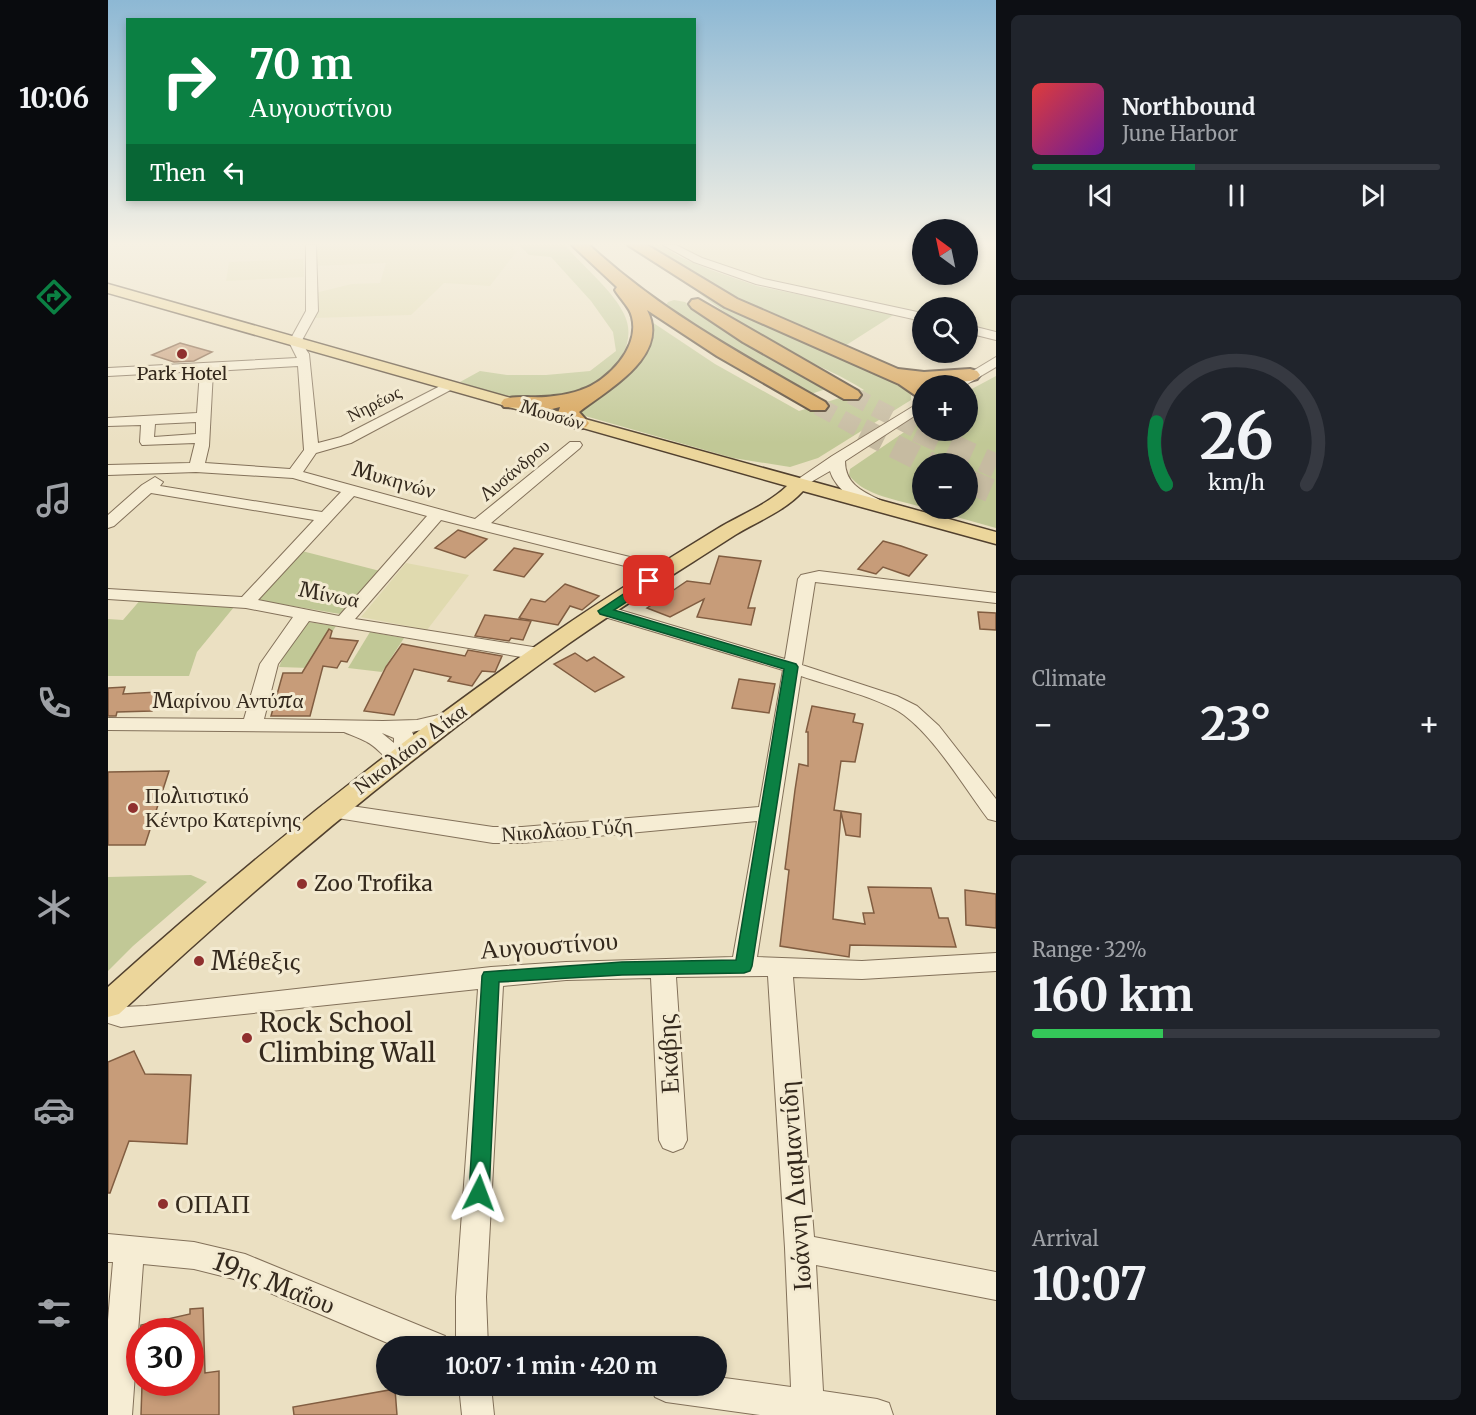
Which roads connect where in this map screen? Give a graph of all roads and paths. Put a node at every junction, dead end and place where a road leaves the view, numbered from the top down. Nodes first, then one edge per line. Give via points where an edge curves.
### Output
1 (188, 311) edge
2 (312, 311) edge
3 (638, 311) edge
4 (662, 311) edge
5 (710, 311) edge
6 (749, 311) edge
7 (894, 311) edge
8 (912, 315) edge
9 (978, 332) edge
10 (996, 336) edge
11 (295, 342) junction
12 (304, 362) junction
13 (993, 363) edge
14 (207, 367) junction
15 (108, 372) edge
16 (888, 373) junction
17 (971, 375) edge
18 (912, 376) edge
19 (912, 383) edge
20 (451, 386) junction
21 (587, 395) junction
22 (851, 395) tunnel mouth
23 (511, 403) junction
24 (818, 406) tunnel mouth
25 (912, 411) edge
26 (203, 417) junction
27 (148, 420) junction
28 (108, 422) edge
29 (579, 423) junction
30 (201, 438) junction
31 (575, 445) dead end
32 (311, 450) junction
33 (837, 459) junction
34 (730, 464) junction
35 (196, 466) junction
36 (171, 469) junction
37 (108, 470) edge
38 (294, 474) junction
39 (799, 484) junction
40 (147, 488) junction
41 (351, 490) junction
42 (880, 506) junction
43 (757, 507) junction
44 (438, 514) junction
45 (323, 518) junction
46 (110, 520) edge
47 (479, 524) junction
48 (736, 525) junction
49 (996, 538) edge
50 (664, 571) junction
51 (108, 594) edge
52 (996, 598) edge
53 (246, 603) junction
54 (604, 611) junction
55 (306, 613) junction
56 (344, 621) junction
57 (539, 654) junction
58 (791, 667) junction
59 (451, 718) junction
60 (108, 724) edge
61 (252, 725) junction
62 (347, 726) junction
63 (377, 726) junction
64 (399, 757) junction
65 (331, 810) junction
66 (768, 813) junction
67 (996, 814) edge
68 (996, 962) edge
69 (744, 966) junction
70 (780, 967) junction
71 (663, 968) junction
72 (490, 976) junction
73 (108, 1005) edge
74 (108, 1012) edge
75 (673, 1140) dead end
76 (119, 1248) edge
77 (800, 1248) junction
78 (996, 1286) edge
79 (408, 1336) edge
80 (472, 1336) edge
81 (727, 1395) edge
82 (476, 1396) edge
83 (808, 1406) junction
84 (116, 1415) edge
85 (478, 1415) edge
86 (877, 1415) edge

1 - 11 main road, Μουσών
2 - 11 street
3 - 21 highway via 642,317 640,349 631,362
4 - 24 highway
5 - 22 highway
6 - 16 highway
7 - 8 street
9 - 10 street
11 - 12 street
11 - 20 main road, Μουσών
12 - 14 street
12 - 32 street
13 - 17 street
14 - 15 street
14 - 26 street
16 - 18 highway
16 - 19 highway
20 - 23 main road, Μουσών
20 - 32 street, Νηρέως via 346,440
21 - 23 highway via 552,403
21 - 29 highway via 568,413
23 - 29 main road, Μουσών
25 - 33 street, Νικολάου Δίκα
26 - 27 street
26 - 30 street
27 - 28 street
27 - 30 street via 147,442
29 - 34 main road, Μουσών
30 - 35 street
31 - 47 street, Λυσάνδρου
32 - 38 street
33 - 39 street, Νικολάου Δίκα
33 - 42 street via 838,476 847,487
34 - 39 main road, Μουσών
34 - 43 main road via 762,489
35 - 36 street, Μυκηνών
35 - 38 street, Μυκηνών
36 - 37 street, Μυκηνών
36 - 40 street
38 - 41 street, Μυκηνών
39 - 42 main road, Μουσών
39 - 43 main road, Νικολάου Δίκα
39 - 48 main road, Νικολάου Δίκα via 779,503
40 - 45 street
40 - 46 street
41 - 44 street, Μυκηνών
41 - 45 street
42 - 49 main road, Μουσών
43 - 48 main road, Νικολάου Δίκα
44 - 47 street, Μυκηνών
44 - 56 street
45 - 53 street
47 - 50 street, Μυκηνών
48 - 50 main road, Νικολάου Δίκα
50 - 54 main road, Νικολάου Δίκα
51 - 53 street, Μίνωα
52 - 58 street via 811,577 807,579
53 - 55 street, Μίνωα
54 - 57 main road, Νικολάου Δίκα
54 - 58 street
55 - 56 street, Μίνωα
55 - 61 street via 269,664
56 - 57 street, Μίνωα
57 - 59 main road, Νικολάου Δίκα
58 - 66 street
58 - 67 street via 910,710 932,730
59 - 63 street, Μαρίνου Αντύπα via 417,726
59 - 64 main road, Νικολάου Δίκα
60 - 61 street, Μαρίνου Αντύπα
61 - 62 street, Μαρίνου Αντύπα
62 - 63 street, Μαρίνου Αντύπα
62 - 64 street via 375,738
63 - 64 street via 404,735
64 - 65 main road, Νικολάου Δίκα
65 - 66 street, Νικολάου Γύζη via 493,835
65 - 73 main road, Νικολάου Δίκα via 241,884
66 - 69 street
68 - 70 street, Αυγουστίνου via 862,970
69 - 70 street, Αυγουστίνου
69 - 71 street, Αυγουστίνου
70 - 77 street, Ιωάννη Διαμαντίδη
71 - 72 street, Αυγουστίνου
71 - 75 street, Εκάβης
72 - 74 street, Αυγουστίνου via 146,1016 121,1017
72 - 80 street
76 - 79 street, 19ης Μαΐου via 215,1258
76 - 84 street
77 - 78 street
77 - 83 street, Ιωάννη Διαμαντίδη
81 - 83 street
82 - 85 street
83 - 86 street

